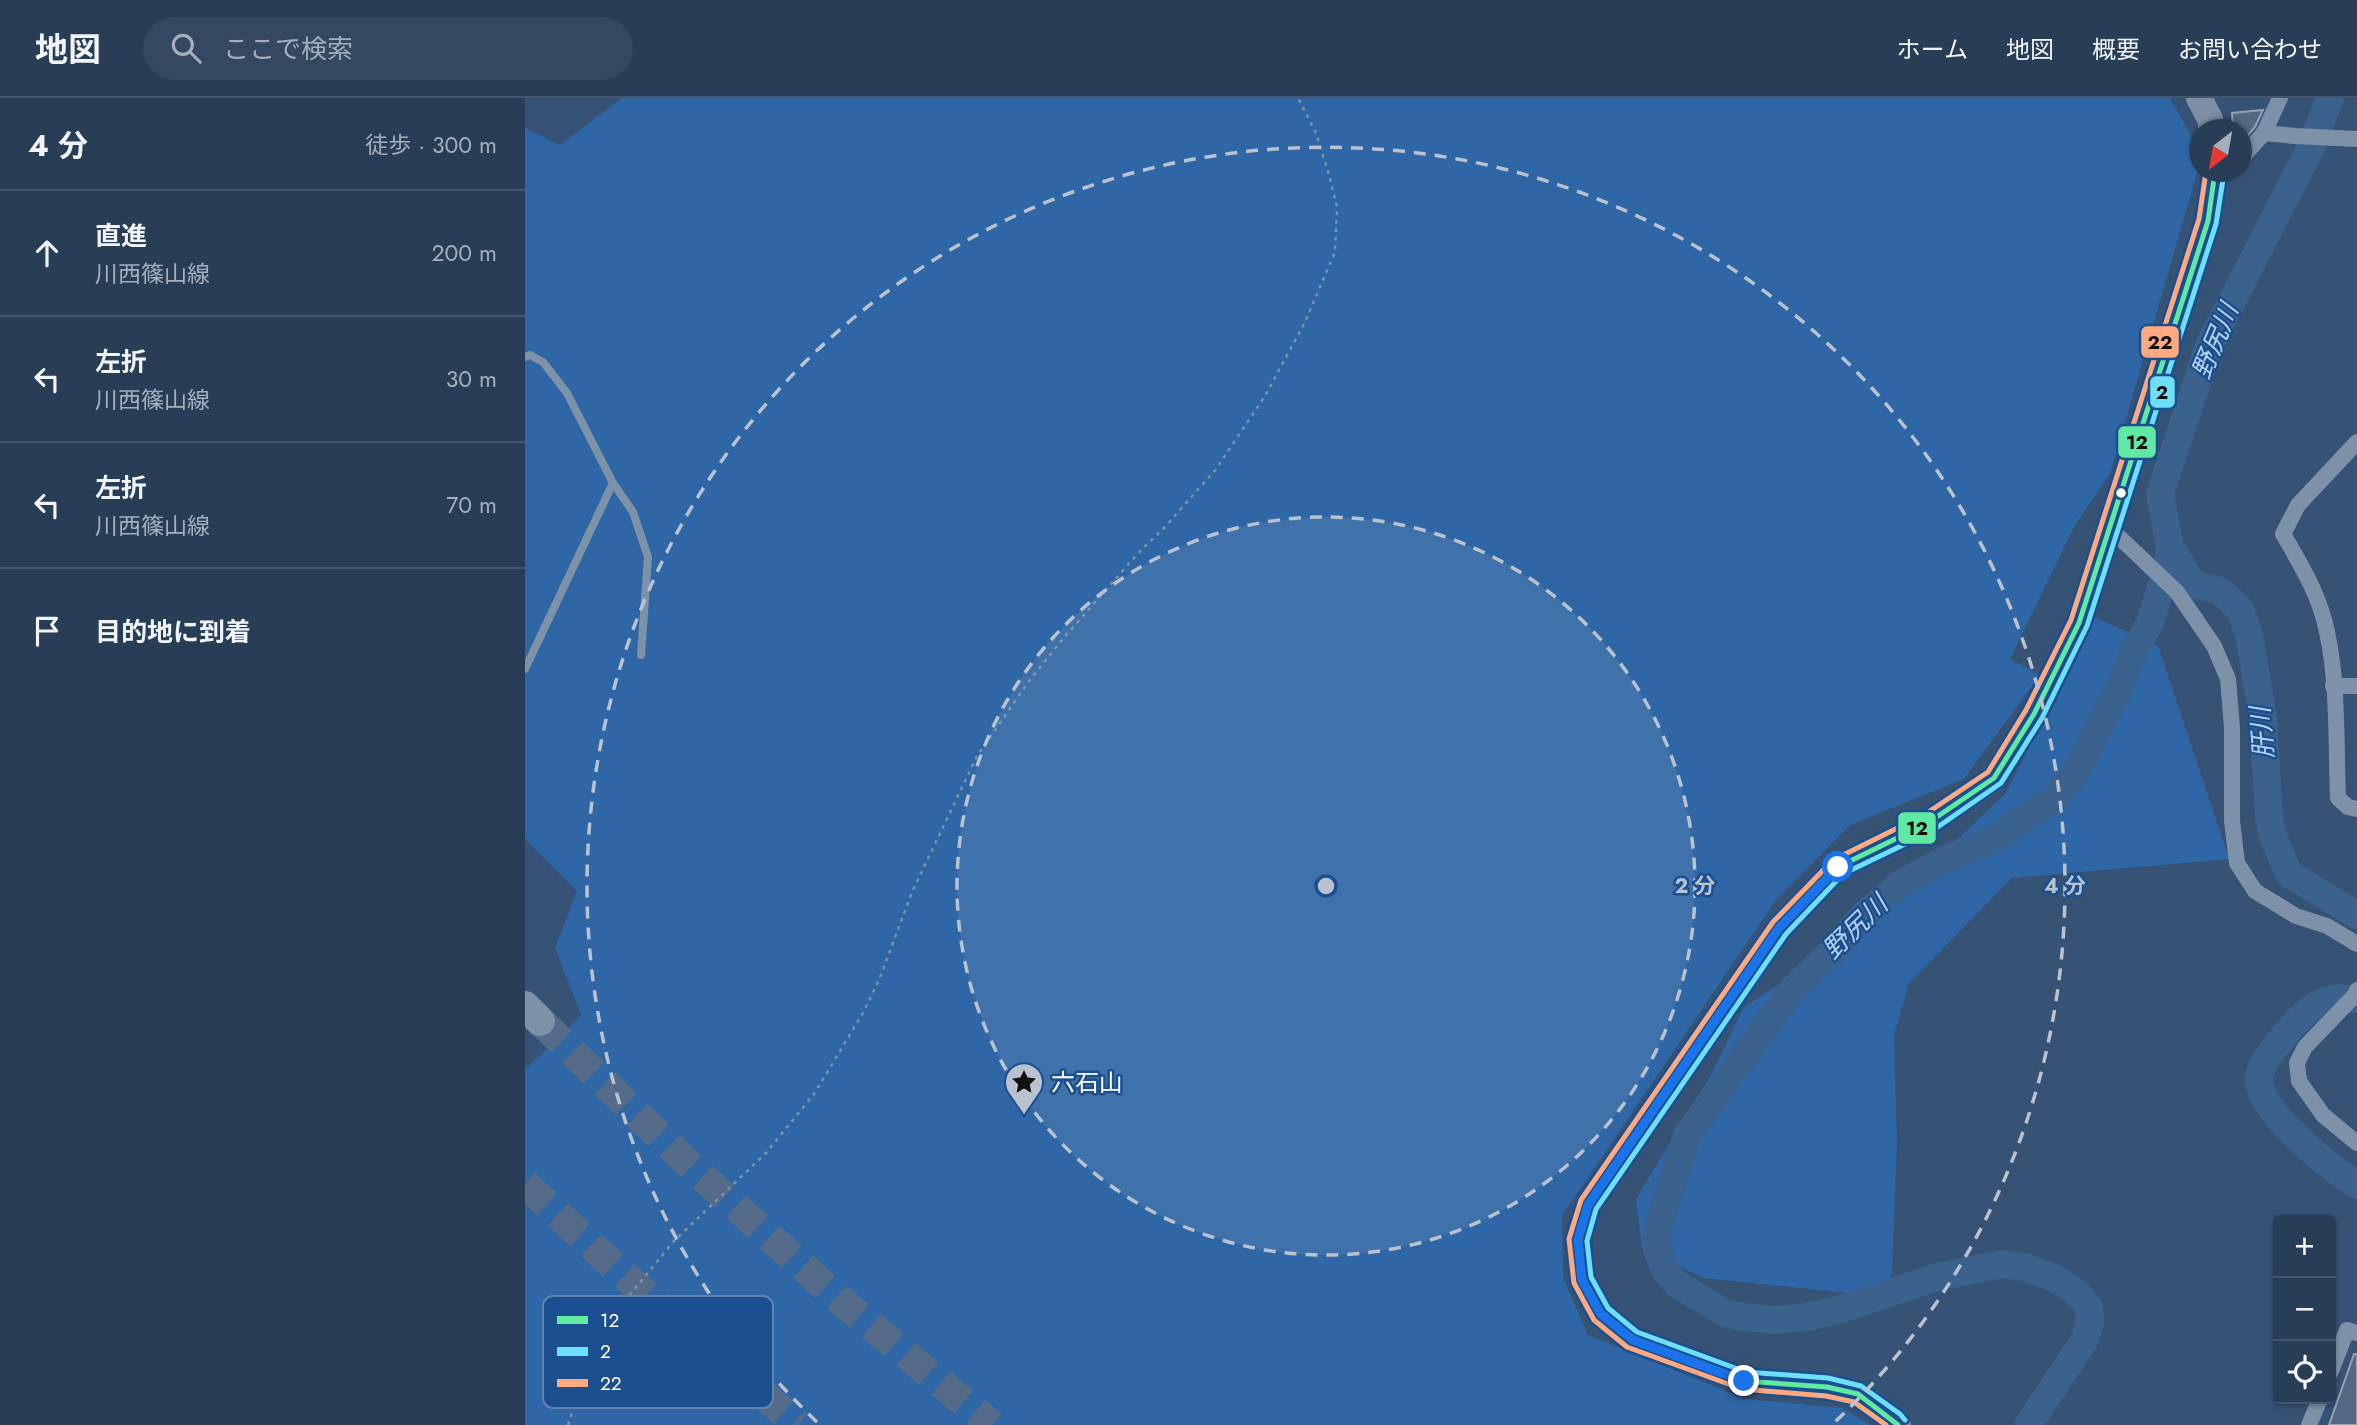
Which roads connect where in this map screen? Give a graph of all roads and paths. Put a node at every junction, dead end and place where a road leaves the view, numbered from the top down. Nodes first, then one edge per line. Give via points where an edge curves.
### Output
1 (1298, 98) edge
2 (2199, 98) edge
3 (2280, 98) edge
4 (2210, 119) edge
5 (2264, 133) junction
6 (2357, 139) edge
7 (2252, 146) edge
8 (2214, 182) edge
9 (525, 357) edge
10 (2357, 442) edge
11 (613, 483) junction
12 (2107, 533) junction
13 (641, 655) dead end
14 (525, 669) edge
15 (2333, 686) junction
16 (2357, 687) edge
17 (2357, 809) edge
18 (2357, 944) edge
19 (2357, 989) edge
20 (2357, 1143) edge
21 (629, 1296) edge
22 (2357, 1333) edge
23 (2336, 1358) edge
24 (2318, 1404) edge
25 (574, 1408) edge
26 (568, 1425) edge
27 (1898, 1425) edge
28 (2309, 1425) edge

1 - 21 path via 1315,133 1337,206 1335,252 1305,322 1265,396 1216,469 1066,635 984,745 912,892 874,991 814,1094 767,1153 674,1241
2 - 4 main road
3 - 5 street
5 - 6 street
5 - 7 street
8 - 12 main road via 2208,221
9 - 11 lane via 543,362 566,393
10 - 15 street via 2298,505 2283,534 2311,581 2327,631
11 - 13 lane via 633,512 648,557
11 - 14 lane
12 - 18 street via 2119,537 2176,592 2214,646 2228,679 2237,863 2255,891
12 - 27 main road via 2079,623 2034,714 1994,778 1928,823 1838,867 1779,928 1588,1205 1578,1240 1582,1280 1601,1314 1633,1340 1744,1381 1858,1394
15 - 16 street
15 - 17 street via 2338,798
19 - 20 street via 2305,1047 2297,1063 2299,1081 2323,1115
22 - 23 street via 2347,1330
24 - 28 street
25 - 26 path

